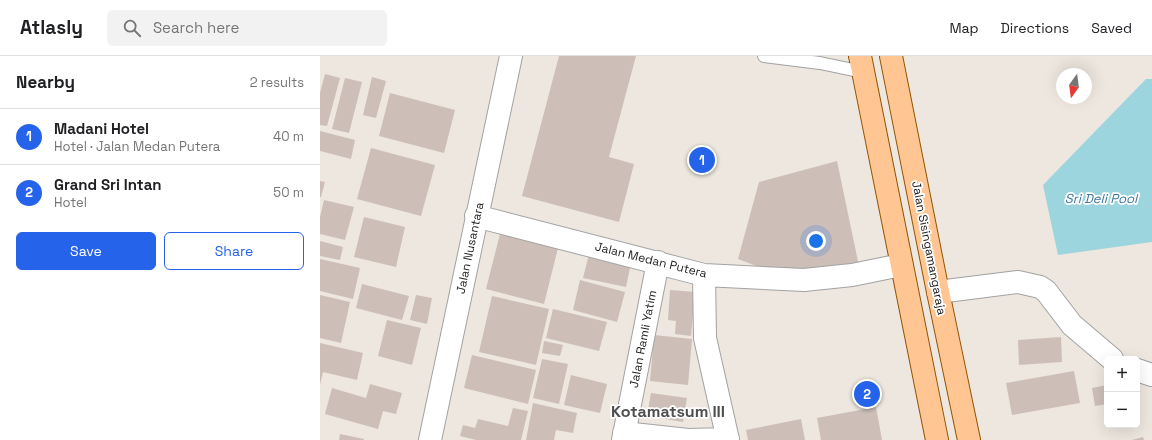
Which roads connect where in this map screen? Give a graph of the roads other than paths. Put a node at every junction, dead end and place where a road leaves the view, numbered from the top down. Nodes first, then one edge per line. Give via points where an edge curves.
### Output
1 (511, 56) edge
2 (764, 56) edge
3 (891, 56) edge
4 (861, 64) edge
5 (476, 216) junction
6 (658, 262) junction
7 (901, 265) junction
8 (704, 275) junction
9 (938, 292) junction
10 (1108, 356) edge
11 (1140, 371) edge
12 (1152, 375) edge
13 (624, 436) edge
14 (430, 440) edge
15 (728, 440) edge
16 (937, 440) edge
17 (969, 440) edge

1 - 5 street, Jalan Nusantara
2 - 4 lane via 820,63
3 - 9 main road, Jalan Sisingamangaraja
4 - 7 main road
5 - 6 street, Jalan Medan Putera
5 - 14 street, Jalan Nusantara
6 - 8 street, Jalan Medan Putera
6 - 13 street, Jalan Ramli Yatim
7 - 8 street, Jalan Medan Putera via 852,276 804,280
7 - 16 main road
8 - 15 street via 705,338
9 - 10 street via 1018,282 1040,287 1046,291 1072,325
9 - 17 main road, Jalan Sisingamangaraja
11 - 12 street
13 - 15 street

